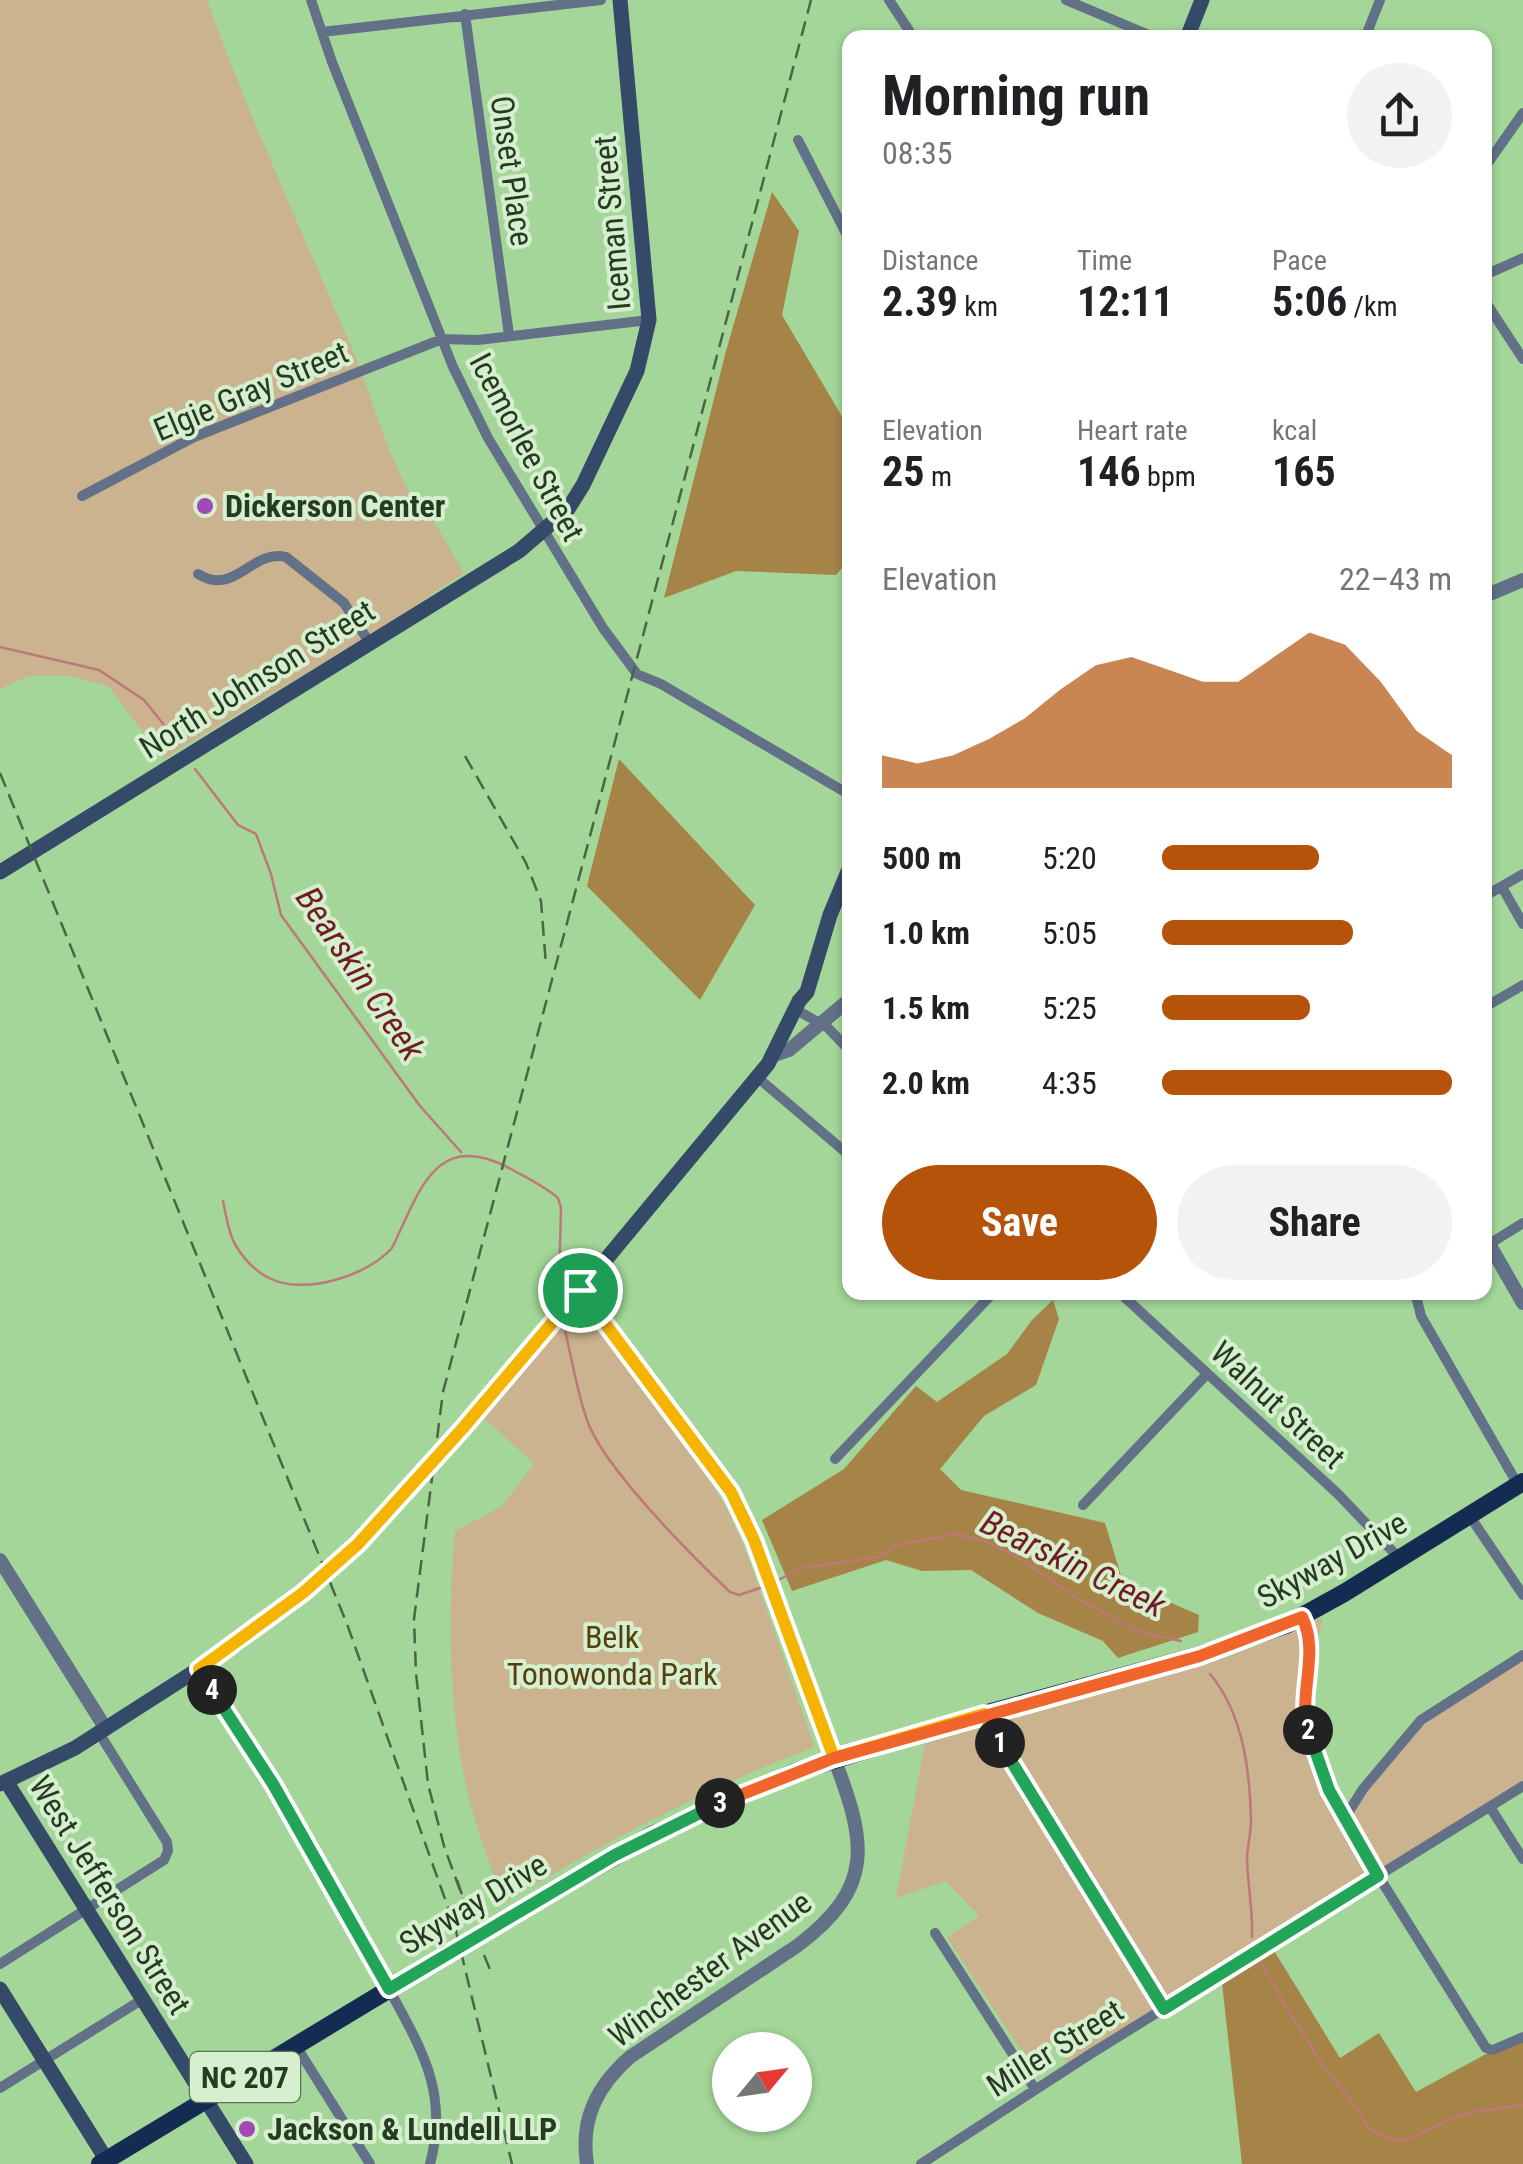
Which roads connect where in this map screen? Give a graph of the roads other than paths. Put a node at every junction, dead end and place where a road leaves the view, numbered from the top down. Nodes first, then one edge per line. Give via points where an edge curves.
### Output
1 (311, 0) edge
2 (601, 0) edge
3 (620, 0) edge
4 (890, 0) edge
5 (1066, 0) edge
6 (1202, 0) edge
7 (1380, 0) edge
8 (465, 14) junction
9 (909, 30) edge
10 (1137, 30) edge
11 (1189, 30) edge
12 (1368, 30) edge
13 (322, 32) junction
14 (1523, 113) edge
15 (798, 140) dead end
16 (1492, 158) edge
17 (842, 225) edge
18 (1523, 258) edge
19 (1492, 272) edge
20 (1492, 312) edge
21 (649, 320) junction
22 (509, 335) junction
23 (442, 340) junction
24 (1523, 359) edge
25 (82, 496) dead end
26 (543, 532) junction
27 (198, 574) dead end
28 (1523, 580) edge
29 (1492, 593) edge
30 (370, 642) junction
31 (842, 790) edge
32 (0, 872) edge
33 (1523, 874) edge
34 (842, 886) edge
35 (1502, 886) junction
36 (1492, 892) edge
37 (1523, 924) edge
38 (1523, 986) edge
39 (1492, 1003) edge
40 (842, 1005) edge
41 (799, 1011) junction
42 (819, 1022) junction
43 (842, 1044) edge
44 (775, 1054) junction
45 (757, 1077) junction
46 (842, 1149) edge
47 (1523, 1224) edge
48 (1492, 1239) edge
49 (1492, 1252) edge
50 (580, 1290) junction
51 (986, 1300) edge
52 (1128, 1300) edge
53 (1418, 1300) edge
54 (1523, 1303) edge
55 (1208, 1374) junction
56 (835, 1459) dead end
57 (1521, 1483) edge
58 (1083, 1505) dead end
59 (1468, 1515) junction
60 (1400, 1558) junction
61 (0, 1560) edge
62 (1523, 1595) edge
63 (1302, 1617) junction
64 (1523, 1655) edge
65 (199, 1669) junction
66 (984, 1714) junction
67 (102, 1731) junction
68 (834, 1758) junction
69 (2, 1778) edge
70 (1523, 1786) edge
71 (1490, 1807) junction
72 (1346, 1816) junction
73 (1523, 1859) edge
74 (1378, 1876) junction
75 (87, 1908) junction
76 (936, 1933) dead end
77 (0, 1964) edge
78 (0, 1989) edge
79 (389, 1989) junction
80 (143, 1999) junction
81 (1164, 2009) junction
82 (1523, 2037) edge
83 (296, 2046) junction
84 (45, 2061) junction
85 (0, 2088) edge
86 (1035, 2089) junction
87 (206, 2100) junction
88 (105, 2163) edge
89 (246, 2164) edge
90 (370, 2164) edge
91 (430, 2164) edge
92 (586, 2164) edge
93 (921, 2164) edge

1 - 13 street, Icemorlee Street
2 - 8 street
3 - 21 main road, Iceman Street
4 - 9 street
5 - 10 street
6 - 11 main road
7 - 12 street
8 - 13 street
8 - 22 street, Onset Place
13 - 23 street, Icemorlee Street
14 - 16 street
15 - 17 street
18 - 19 street
20 - 24 street
21 - 22 street, Elgie Gray Street
21 - 26 main road, Iceman Street via 636,371 584,485
22 - 23 street, Elgie Gray Street
23 - 25 street, Elgie Gray Street via 194,437
23 - 26 street, Icemorlee Street
26 - 30 main road, North Johnson Street
26 - 31 street, Icemorlee Street via 638,674
27 - 30 street via 224,582 268,558 286,557 344,603
28 - 29 street
30 - 32 main road, North Johnson Street
33 - 35 street
34 - 41 main road
35 - 36 street
35 - 37 street
38 - 39 street
40 - 42 street
41 - 42 street
41 - 44 main road via 788,1044
42 - 43 street
42 - 44 street via 790,1050
44 - 45 main road
45 - 46 street
45 - 50 main road
47 - 48 street
49 - 54 street
50 - 65 main road via 358,1544
50 - 68 street via 720,1475 744,1517
51 - 56 street
52 - 55 street, Walnut Street
53 - 57 street via 1484,1428
55 - 58 street
55 - 60 street, Walnut Street
57 - 59 main road, Skyway Drive / NC 207
59 - 60 main road, Skyway Drive / NC 207
59 - 62 street
60 - 63 main road, Skyway Drive / NC 207
61 - 67 street
63 - 66 main road, Skyway Drive / NC 207 via 1200,1656
63 - 72 street via 1311,1642 1305,1718 1319,1768
64 - 72 street via 1421,1720
65 - 67 main road
65 - 79 main road
66 - 68 main road, Skyway Drive / NC 207
66 - 81 street
67 - 69 main road
67 - 75 street via 168,1847 164,1860
68 - 79 main road, Skyway Drive / NC 207, bridge via 668,1827
68 - 92 street, Winchester Avenue via 858,1840 843,1903 822,1928 614,2072 584,2129
69 - 75 main road, West Jefferson Street
70 - 71 street, Miller Street
71 - 73 street
71 - 74 street, Miller Street
72 - 74 street
74 - 81 street, Miller Street
74 - 82 street via 1486,2048
75 - 77 street
75 - 80 main road, West Jefferson Street
76 - 86 street
78 - 84 main road
79 - 83 main road, NC 207
79 - 91 street via 436,2093 438,2138
80 - 84 street
80 - 87 main road, West Jefferson Street
81 - 86 street, Miller Street
83 - 87 main road, NC 207
83 - 90 street
84 - 85 street
84 - 88 main road
86 - 93 street, Miller Street
87 - 88 main road, NC 207
87 - 89 main road, West Jefferson Street

